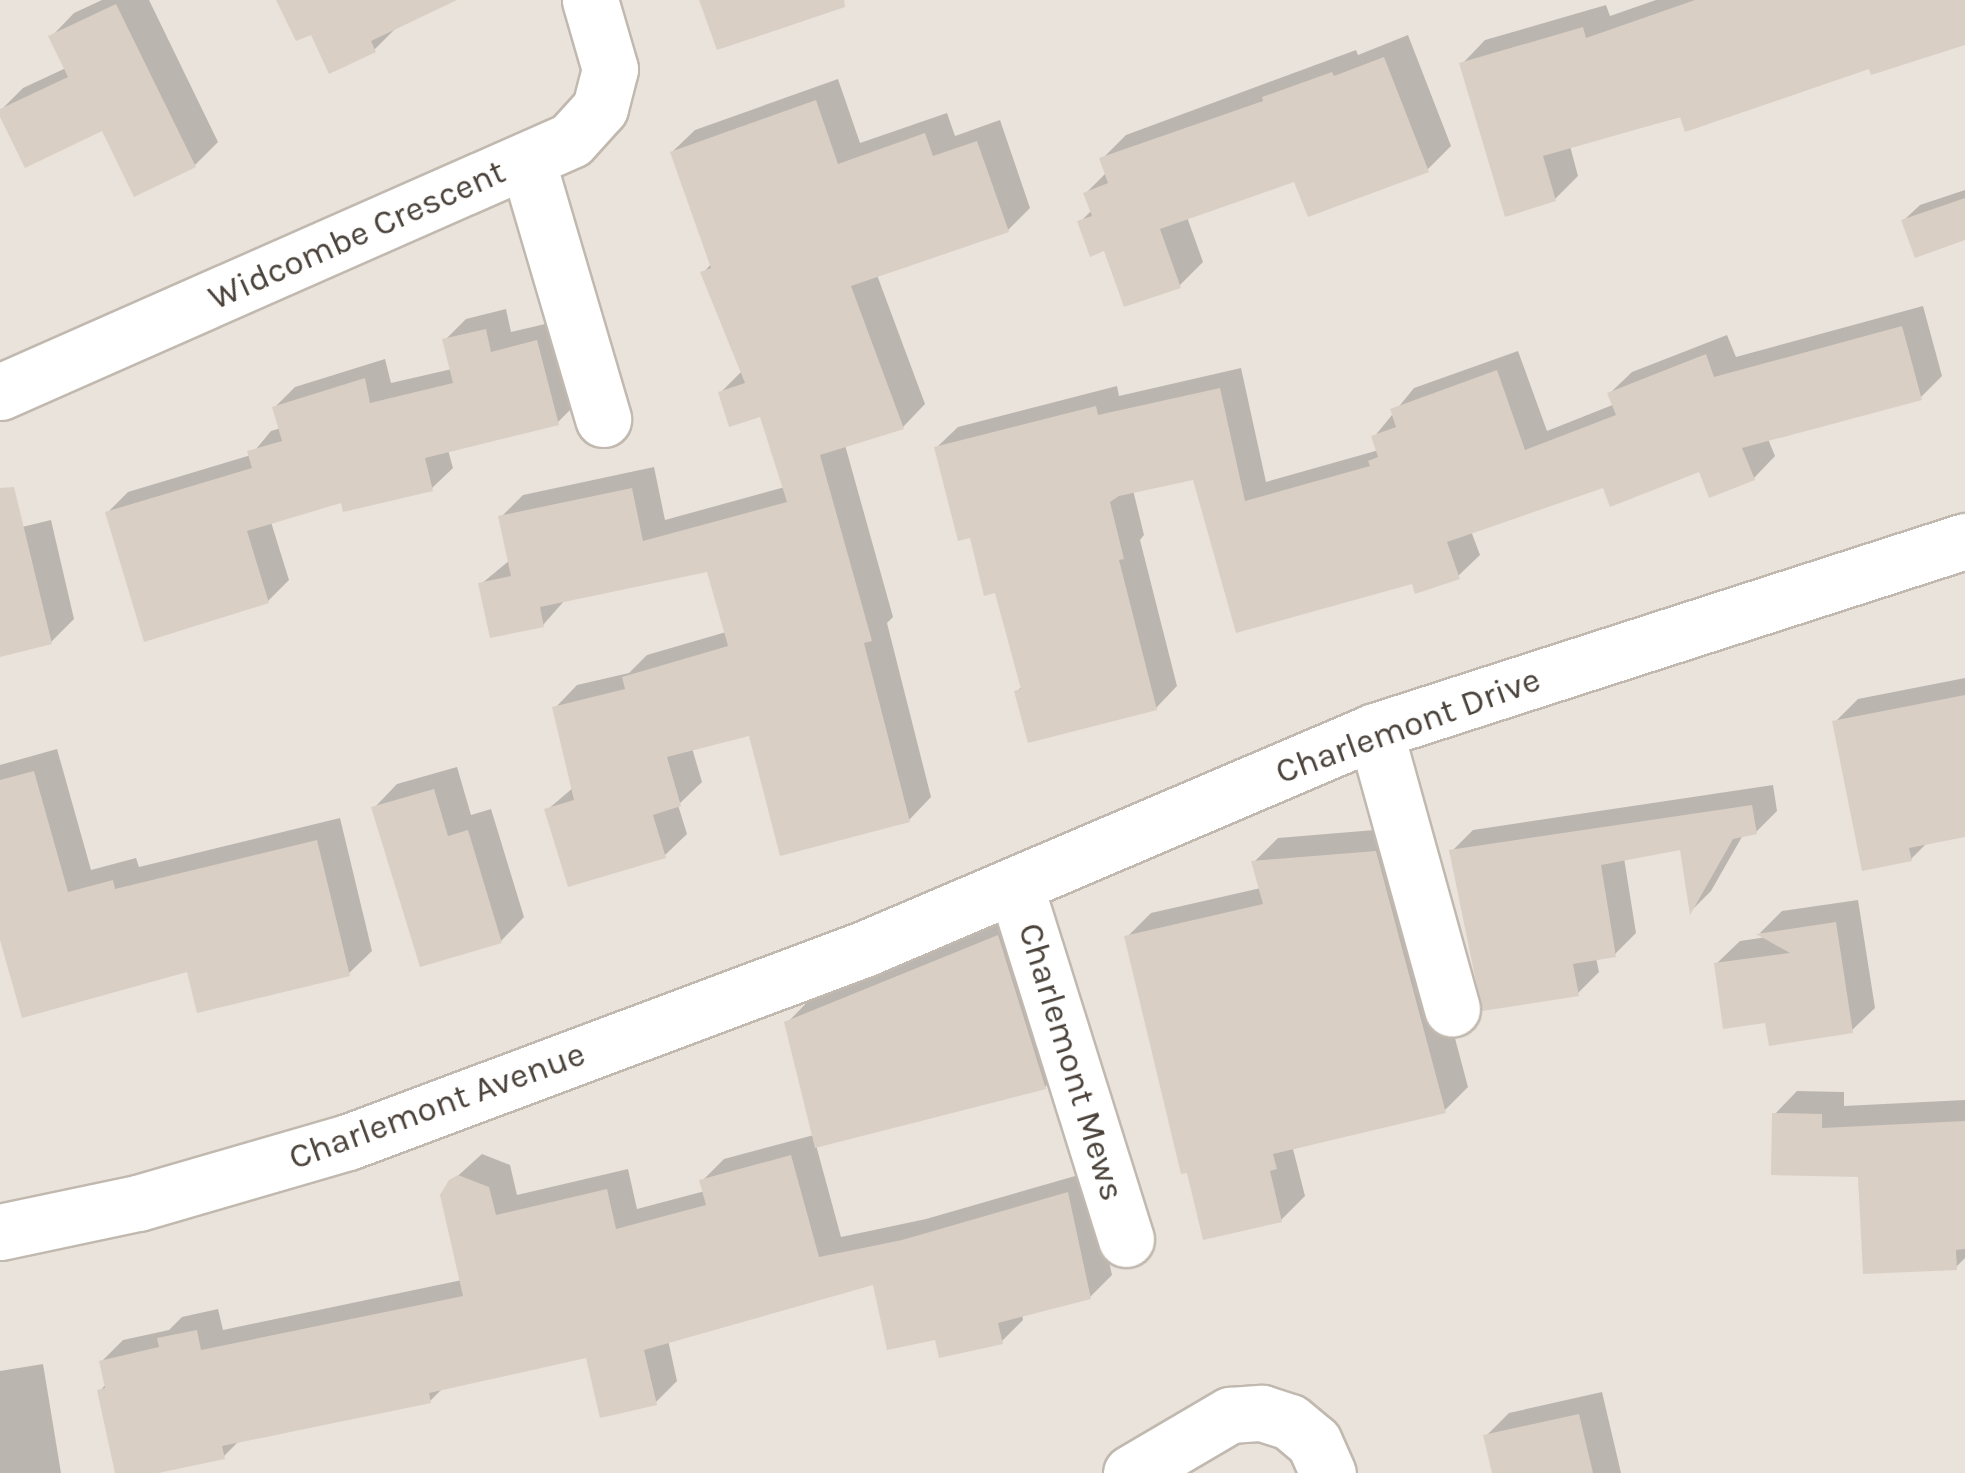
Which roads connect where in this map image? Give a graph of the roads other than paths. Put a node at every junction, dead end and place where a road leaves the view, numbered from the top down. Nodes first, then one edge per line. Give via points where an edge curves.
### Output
1 (590, 0) edge
2 (527, 160) junction
3 (0, 392) edge
4 (603, 419) dead end
5 (1965, 541) edge
6 (1375, 731) junction
7 (1015, 885) junction
8 (864, 949) joint
9 (1452, 1010) dead end
10 (0, 1232) edge
11 (1126, 1239) dead end
12 (1130, 1473) edge
13 (1328, 1473) edge

1 - 2 street, Widcombe Crescent via 610,69 600,108 571,140
2 - 3 street, Widcombe Crescent
2 - 4 street
5 - 6 street, Charlemont Drive
6 - 7 street, Charlemont Drive
6 - 9 street
7 - 8 street, Charlemont Drive
7 - 11 street, Charlemont Mews
8 - 10 street, Charlemont Avenue via 348,1142 138,1203
12 - 13 street via 1230,1414 1262,1413 1290,1422 1314,1442

